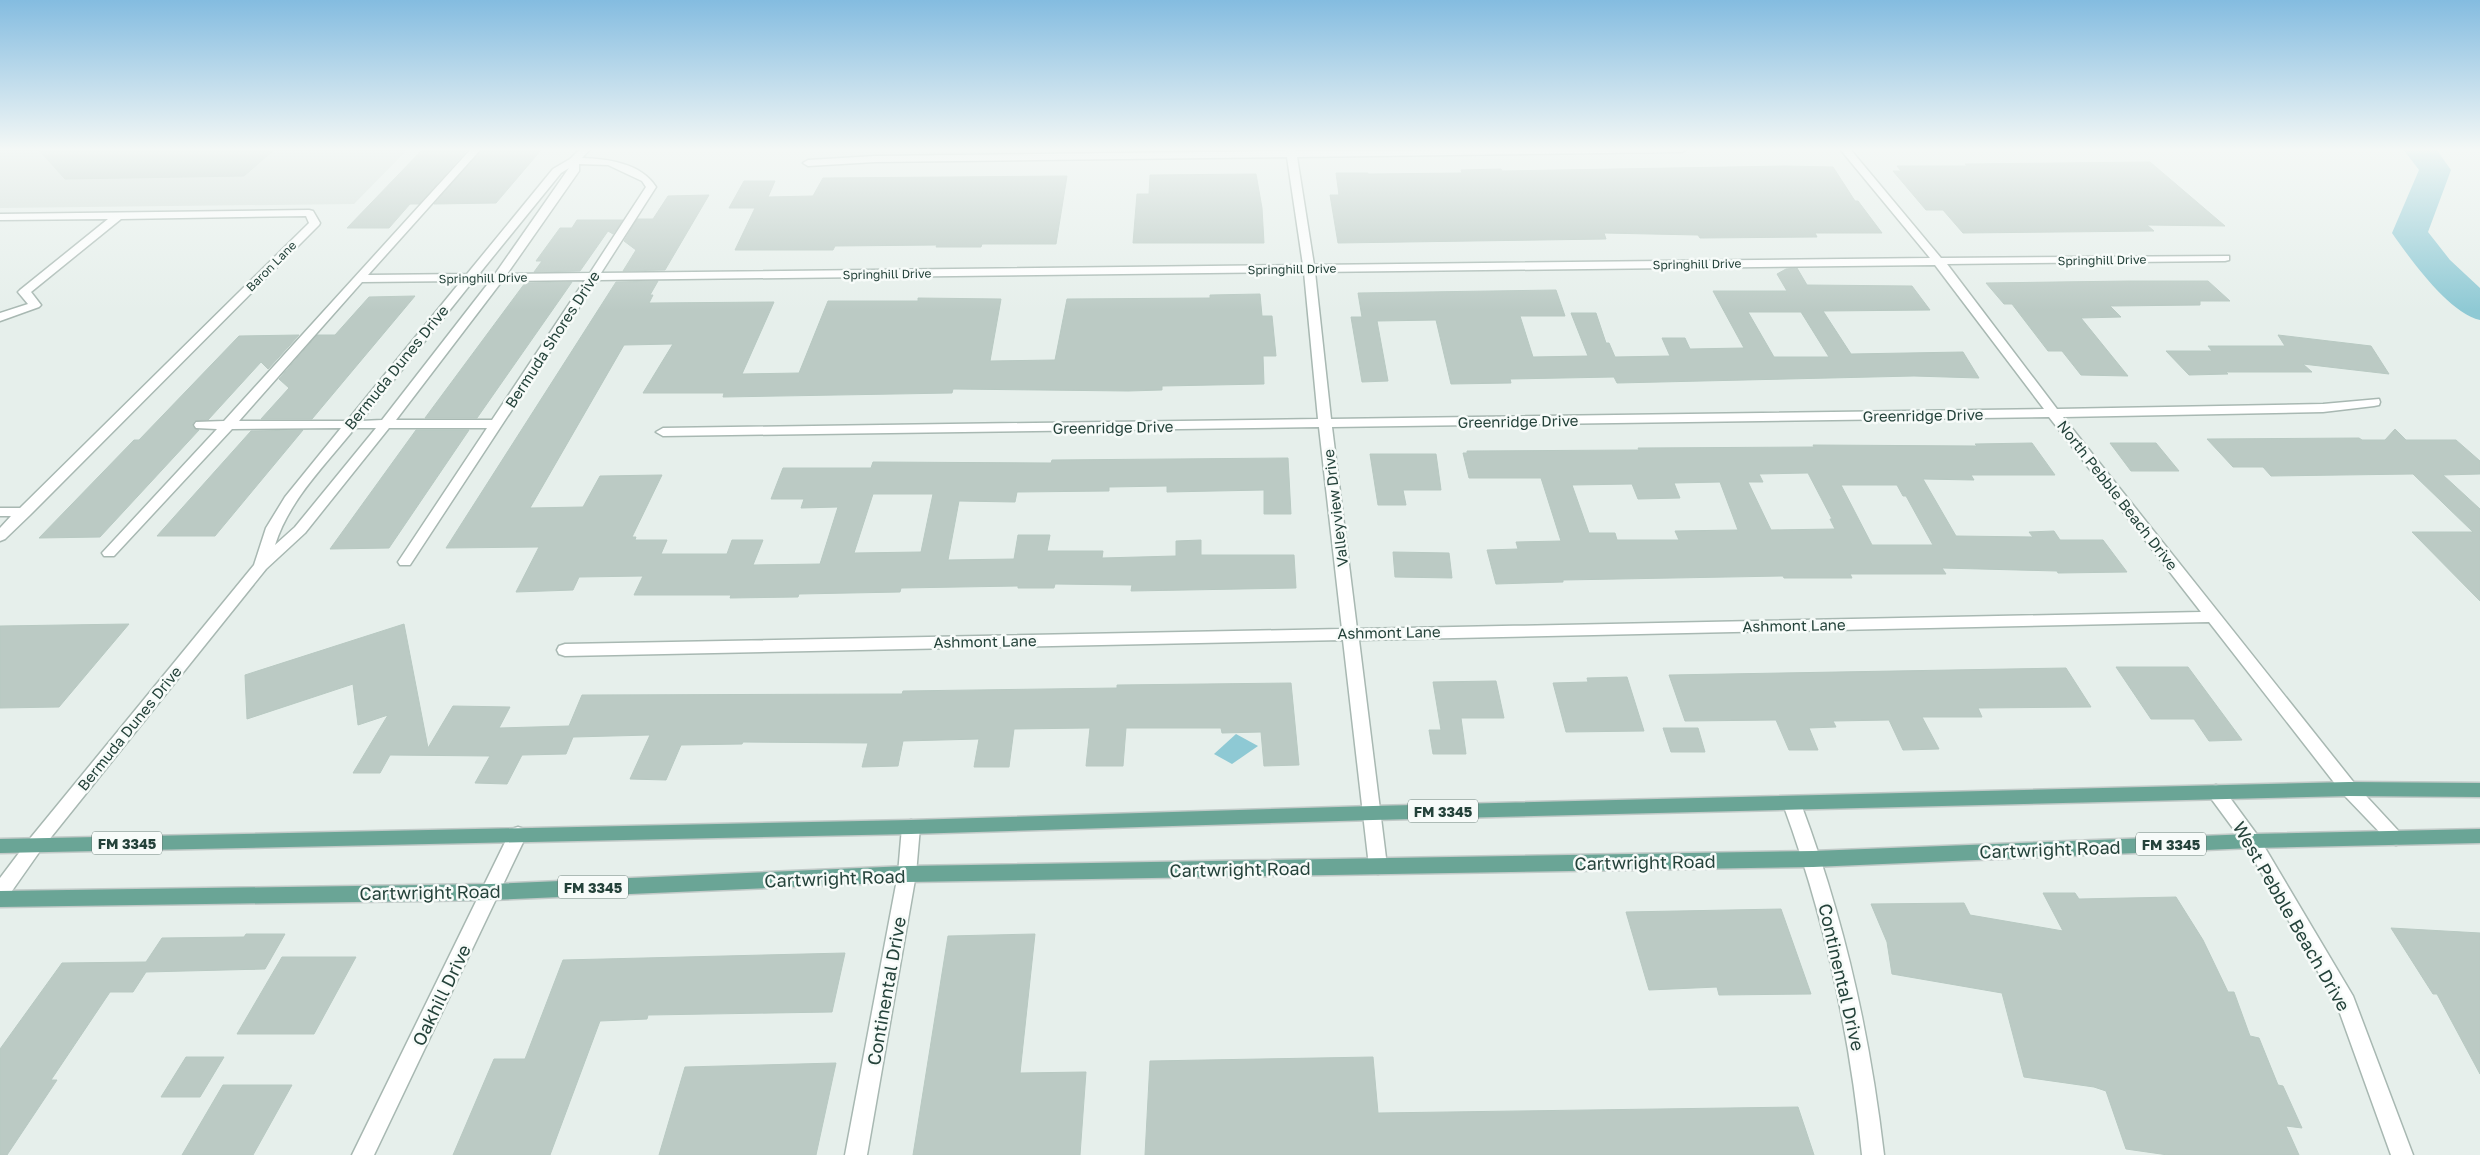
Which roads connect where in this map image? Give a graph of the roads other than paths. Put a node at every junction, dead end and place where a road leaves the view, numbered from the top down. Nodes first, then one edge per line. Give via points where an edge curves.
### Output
1 (428, 203) edge
2 (531, 203) edge
3 (551, 203) edge
4 (641, 203) edge
5 (1299, 203) edge
6 (1890, 203) edge
7 (118, 216) junction
8 (0, 217) edge
9 (2225, 258) dead end
10 (1939, 262) junction
11 (1309, 269) junction
12 (360, 278) junction
13 (498, 278) junction
14 (593, 278) junction
15 (468, 279) junction
16 (0, 317) edge
17 (2374, 402) dead end
18 (2053, 413) junction
19 (348, 424) junction
20 (386, 424) junction
21 (496, 424) junction
22 (1325, 424) junction
23 (201, 425) dead end
24 (228, 425) junction
25 (662, 432) dead end
26 (0, 512) edge
27 (25, 512) junction
28 (0, 536) edge
29 (109, 553) dead end
30 (405, 562) dead end
31 (261, 566) junction
32 (2214, 617) junction
33 (1350, 633) junction
34 (565, 650) dead end
35 (2349, 789) junction
36 (2480, 790) edge
37 (2216, 792) junction
38 (1792, 804) junction
39 (1373, 813) junction
40 (911, 827) junction
41 (518, 834) junction
42 (2480, 836) edge
43 (2396, 838) junction
44 (2252, 841) junction
45 (0, 846) edge
46 (34, 846) junction
47 (1813, 859) junction
48 (1378, 866) junction
49 (907, 874) junction
50 (0, 892) edge
51 (491, 892) junction
52 (0, 899) edge
53 (363, 1155) edge
54 (856, 1155) edge
55 (1873, 1155) edge
56 (2402, 1155) edge

1 - 12 street
2 - 15 street, Bermuda Dunes Drive
3 - 13 street, Bermuda Dunes Drive
4 - 14 street, Bermuda Shores Drive
5 - 11 street, Valleyview Drive
6 - 10 street, North Pebble Beach Drive
7 - 8 street, Baron Lane
7 - 16 street via 24,292 35,305
7 - 27 street, Baron Lane via 309,213 315,223
9 - 10 street, Springhill Drive
10 - 11 street, Springhill Drive
10 - 18 street, North Pebble Beach Drive
11 - 14 street, Springhill Drive
11 - 22 street, Valleyview Drive
12 - 15 street, Springhill Drive
12 - 24 street
13 - 14 street, Springhill Drive
13 - 15 street, Springhill Drive
13 - 20 street, Bermuda Dunes Drive
14 - 21 street, Bermuda Shores Drive
15 - 19 street, Bermuda Dunes Drive
17 - 18 street, Greenridge Drive via 2323,408
18 - 22 street, Greenridge Drive
18 - 32 street, North Pebble Beach Drive
19 - 20 street
19 - 24 street
19 - 31 street, Bermuda Dunes Drive via 292,497 273,528
20 - 21 street
20 - 31 street, Bermuda Dunes Drive via 300,530
21 - 30 street, Bermuda Shores Drive
22 - 25 street, Greenridge Drive
22 - 33 street, Valleyview Drive
23 - 24 street
24 - 29 street
26 - 27 street
27 - 28 street, Baron Lane
31 - 46 street, Bermuda Dunes Drive
32 - 33 street, Ashmont Lane
32 - 35 street, North Pebble Beach Drive
33 - 34 street, Ashmont Lane
33 - 39 street, Valleyview Drive
35 - 36 main road, FM 3345
35 - 37 main road, FM 3345
35 - 43 street, North Pebble Beach Drive
37 - 38 main road, FM 3345
37 - 44 street, West Pebble Beach Drive
38 - 39 main road, FM 3345
38 - 47 street, Continental Drive
39 - 40 main road, FM 3345
39 - 48 street, Valleyview Drive
40 - 41 main road, FM 3345
40 - 49 street, Continental Drive
41 - 46 main road, FM 3345
41 - 51 street, Oakhill Drive
42 - 43 main road, Cartwright Road / FM 3345
43 - 44 main road, Cartwright Road / FM 3345
44 - 47 main road, Cartwright Road / FM 3345
44 - 56 street, West Pebble Beach Drive via 2346,1002
45 - 46 main road, FM 3345
46 - 50 street, Bermuda Dunes Drive
47 - 48 main road, Cartwright Road / FM 3345
47 - 55 street, Continental Drive via 1842,965 1867,1088
48 - 49 main road, Cartwright Road / FM 3345
49 - 51 main road, Cartwright Road / FM 3345
49 - 54 street, Continental Drive
51 - 52 main road, Cartwright Road / FM 3345
51 - 53 street, Oakhill Drive

